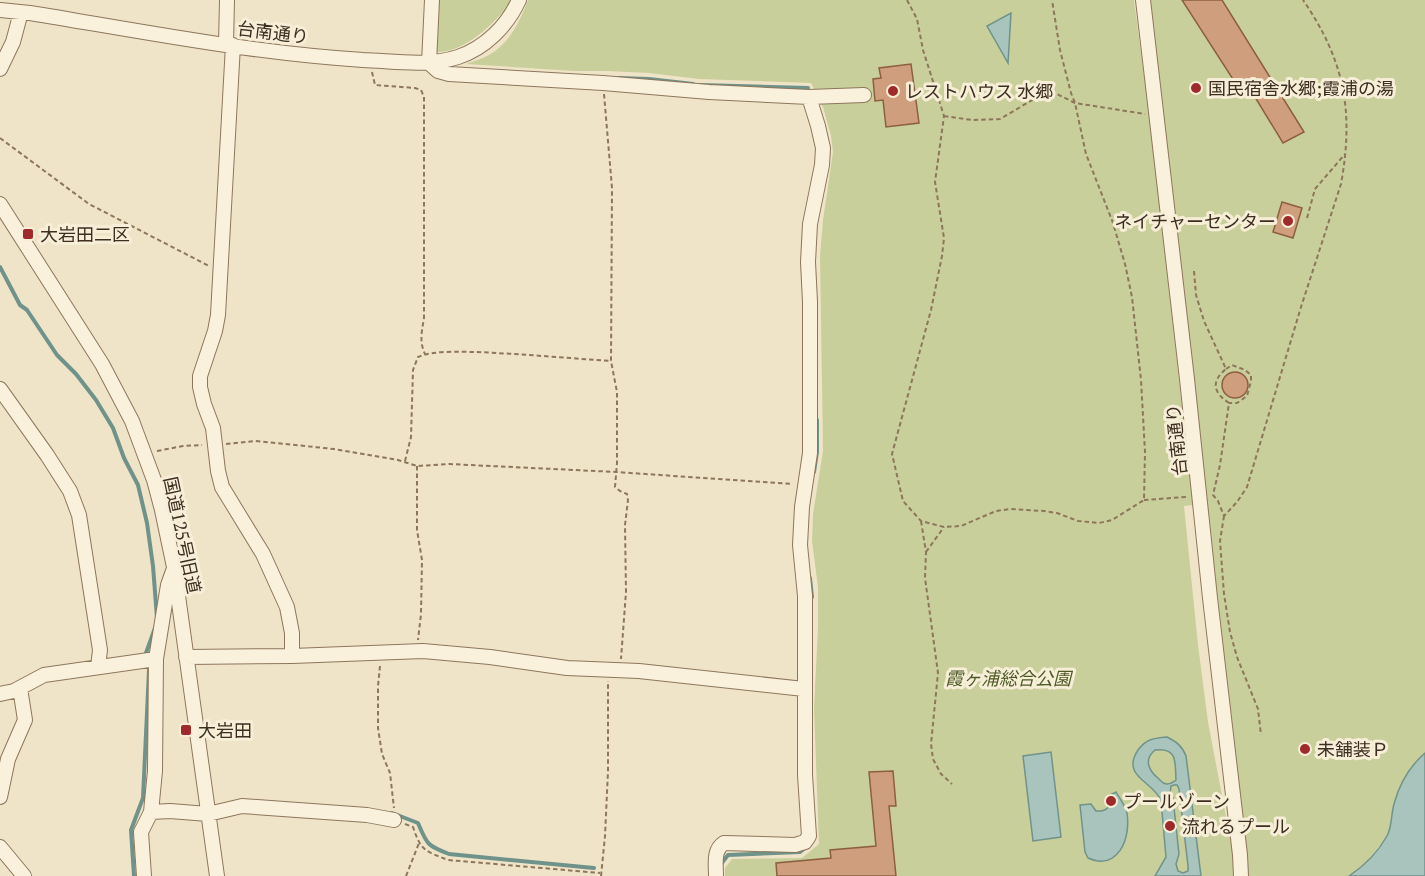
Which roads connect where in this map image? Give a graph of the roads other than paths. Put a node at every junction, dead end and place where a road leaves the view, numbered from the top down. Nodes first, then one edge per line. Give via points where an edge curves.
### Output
1 (227, 0) edge
2 (432, 0) edge
3 (519, 0) edge
4 (1143, 0) edge
5 (17, 8) edge
6 (0, 10) edge
7 (229, 45) junction
8 (429, 63) junction
9 (0, 69) edge
10 (864, 95) dead end
11 (809, 97) junction
12 (0, 204) edge
13 (0, 389) edge
14 (174, 567) junction
15 (292, 656) junction
16 (186, 657) junction
17 (156, 659) junction
18 (98, 667) junction
19 (21, 688) junction
20 (804, 689) junction
21 (0, 694) edge
22 (0, 796) edge
23 (152, 812) junction
24 (208, 814) junction
25 (394, 820) road end
26 (0, 847) edge
27 (24, 876) edge
28 (144, 876) edge
29 (217, 876) edge
30 (716, 876) edge
31 (1241, 876) edge

1 - 7 street
2 - 8 street
3 - 8 street, 台南通り via 507,21 484,44 457,57
4 - 31 street, 台南通り
5 - 6 street, 台南通り
5 - 7 street, 台南通り
5 - 9 street via 13,42
7 - 8 street, 台南通り via 270,52
7 - 15 street via 218,315 200,387 213,428 222,487 263,554 287,607
8 - 11 street via 449,74
10 - 11 street
11 - 20 street via 823,148 808,262 810,453 800,545 805,596
12 - 14 street, 国道125号旧道 via 102,364 132,421 154,480
13 - 18 street via 70,491 79,515 100,650
14 - 16 street, 国道125号旧道
14 - 17 street
15 - 16 street
15 - 20 street via 416,652
16 - 24 street, 国道125号旧道
17 - 18 street
17 - 23 street
18 - 19 street via 44,675
19 - 21 street
19 - 22 street via 25,720 9,759
20 - 30 street via 809,836 795,845 724,843 716,852
23 - 24 street
23 - 28 street via 141,832
24 - 25 street via 242,806
24 - 29 street, 国道125号旧道
26 - 27 street

